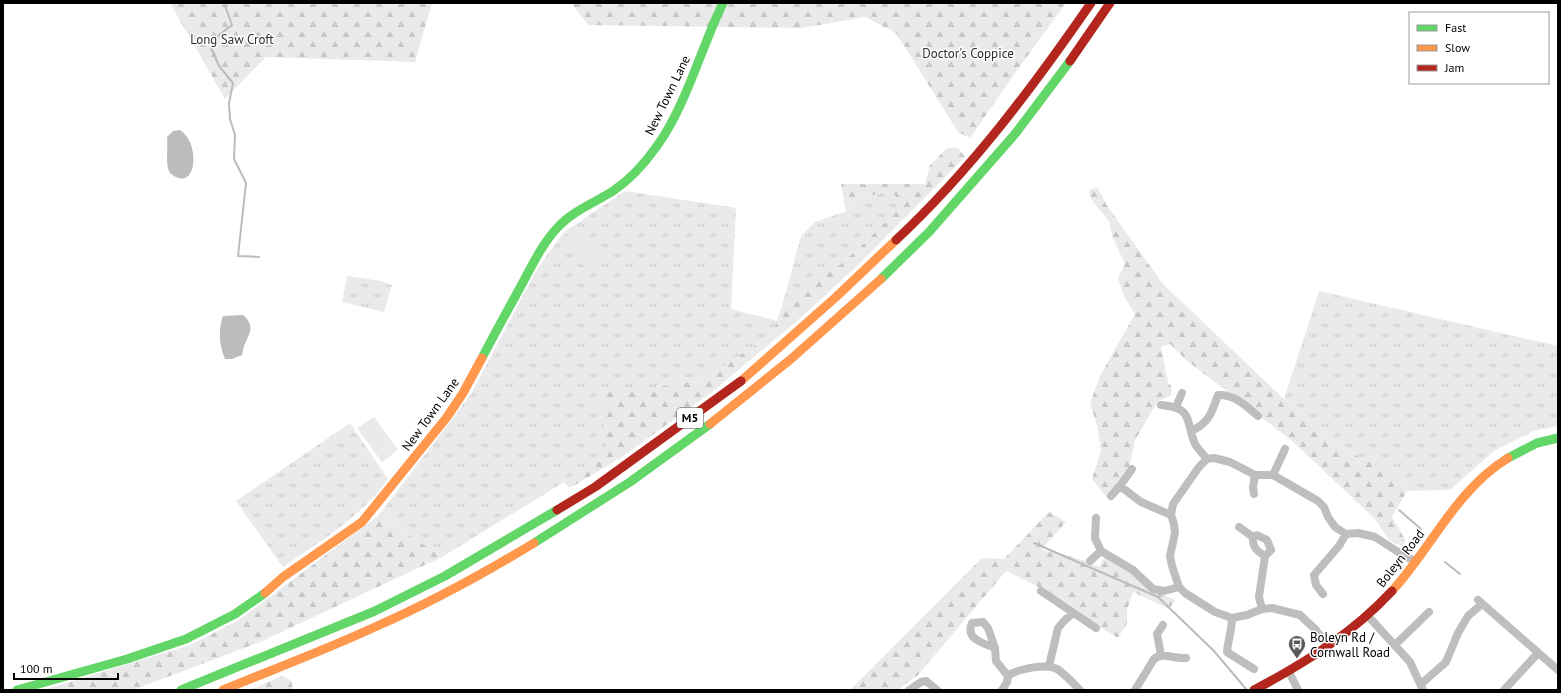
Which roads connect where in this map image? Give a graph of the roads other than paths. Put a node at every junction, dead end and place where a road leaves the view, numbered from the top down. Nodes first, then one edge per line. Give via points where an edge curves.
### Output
1 (723, 3) edge
2 (1091, 3) edge
3 (1110, 3) edge
4 (1182, 393) dead end
5 (1161, 405) dead end
6 (1176, 407) junction
7 (1258, 416) dead end
8 (1192, 431) junction
9 (1558, 438) edge
10 (1285, 450) dead end
11 (1207, 459) junction
12 (1132, 469) dead end
13 (1255, 475) junction
14 (1273, 475) junction
15 (1120, 486) junction
16 (1254, 494) dead end
17 (1111, 496) dead end
18 (1171, 515) junction
19 (1096, 518) dead end
20 (1239, 527) dead end
21 (1346, 534) junction
22 (1253, 537) junction
23 (1101, 551) junction
24 (1265, 556) junction
25 (1090, 561) dead end
26 (1416, 561) junction
27 (1179, 587) junction
28 (1040, 591) dead end
29 (1323, 594) dead end
30 (1262, 609) junction
31 (1429, 612) dead end
32 (1073, 613) junction
33 (1368, 616) junction
34 (1232, 618) junction
35 (1163, 626) dead end
36 (1096, 628) dead end
37 (1395, 645) junction
38 (1328, 647) junction
39 (995, 648) dead end
40 (1538, 653) junction
41 (1161, 655) junction
42 (1186, 658) dead end
43 (1049, 666) junction
44 (1254, 669) dead end
45 (1558, 670) edge
46 (1289, 672) junction
47 (1008, 676) junction
48 (1422, 687) edge
49 (1139, 689) edge
50 (17, 690) edge
51 (182, 690) edge
52 (223, 690) edge
53 (909, 690) edge
54 (937, 690) edge
55 (1002, 690) edge
56 (1080, 690) edge
57 (1254, 690) edge
58 (1298, 690) edge
59 (1504, 690) edge

1 - 50 main road, New Town Lane via 688,86 652,153 624,183 574,213 550,236 528,271 464,393 447,418 362,522 235,614 186,639 127,659
2 - 51 main road, M5 via 1052,59 984,146 924,213 836,297 744,379 595,486 445,576 375,611
3 - 52 main road, M5 via 1027,120 929,231 815,339 706,428 629,482 525,548 397,617
4 - 6 street
5 - 6 street
6 - 8 street via 1183,411
7 - 8 street via 1236,399 1218,395 1208,420
8 - 11 street via 1195,445
9 - 26 main road, Boleyn Road via 1537,443 1512,456 1478,480 1460,500
10 - 14 street
11 - 13 street via 1230,462
11 - 18 street via 1173,504
12 - 15 street
13 - 14 street
13 - 16 street
14 - 21 street via 1318,501 1335,527
15 - 17 street
15 - 18 street via 1141,502
18 - 27 street via 1175,533 1170,556
19 - 23 street via 1095,538
20 - 22 street
21 - 26 street via 1358,533 1375,537
21 - 29 street via 1339,546 1314,574 1316,585
22 - 24 street via 1252,543 1257,551
22 - 24 street via 1257,535 1267,540 1270,550
23 - 25 street
23 - 27 street via 1133,570 1153,589 1164,591
24 - 30 street via 1260,596
26 - 33 main road, Boleyn Road
27 - 34 street via 1215,612
28 - 32 street
30 - 34 street
30 - 38 street via 1272,608 1300,615 1316,630
31 - 37 street
32 - 36 street
32 - 43 street via 1058,628
33 - 37 street
33 - 38 main road, Boleyn Road
34 - 44 street via 1227,652
35 - 41 street via 1157,634
37 - 48 street via 1410,662
38 - 46 main road, Boleyn Road
39 - 47 street via 996,661
40 - 45 street
40 - 48 street via 1480,602 1458,633 1446,662
40 - 59 street
41 - 42 street
41 - 49 street via 1154,659
43 - 47 street via 1014,671
43 - 56 street via 1057,669
46 - 57 main road, Boleyn Road
46 - 58 street
47 - 55 street
53 - 54 street via 926,681

